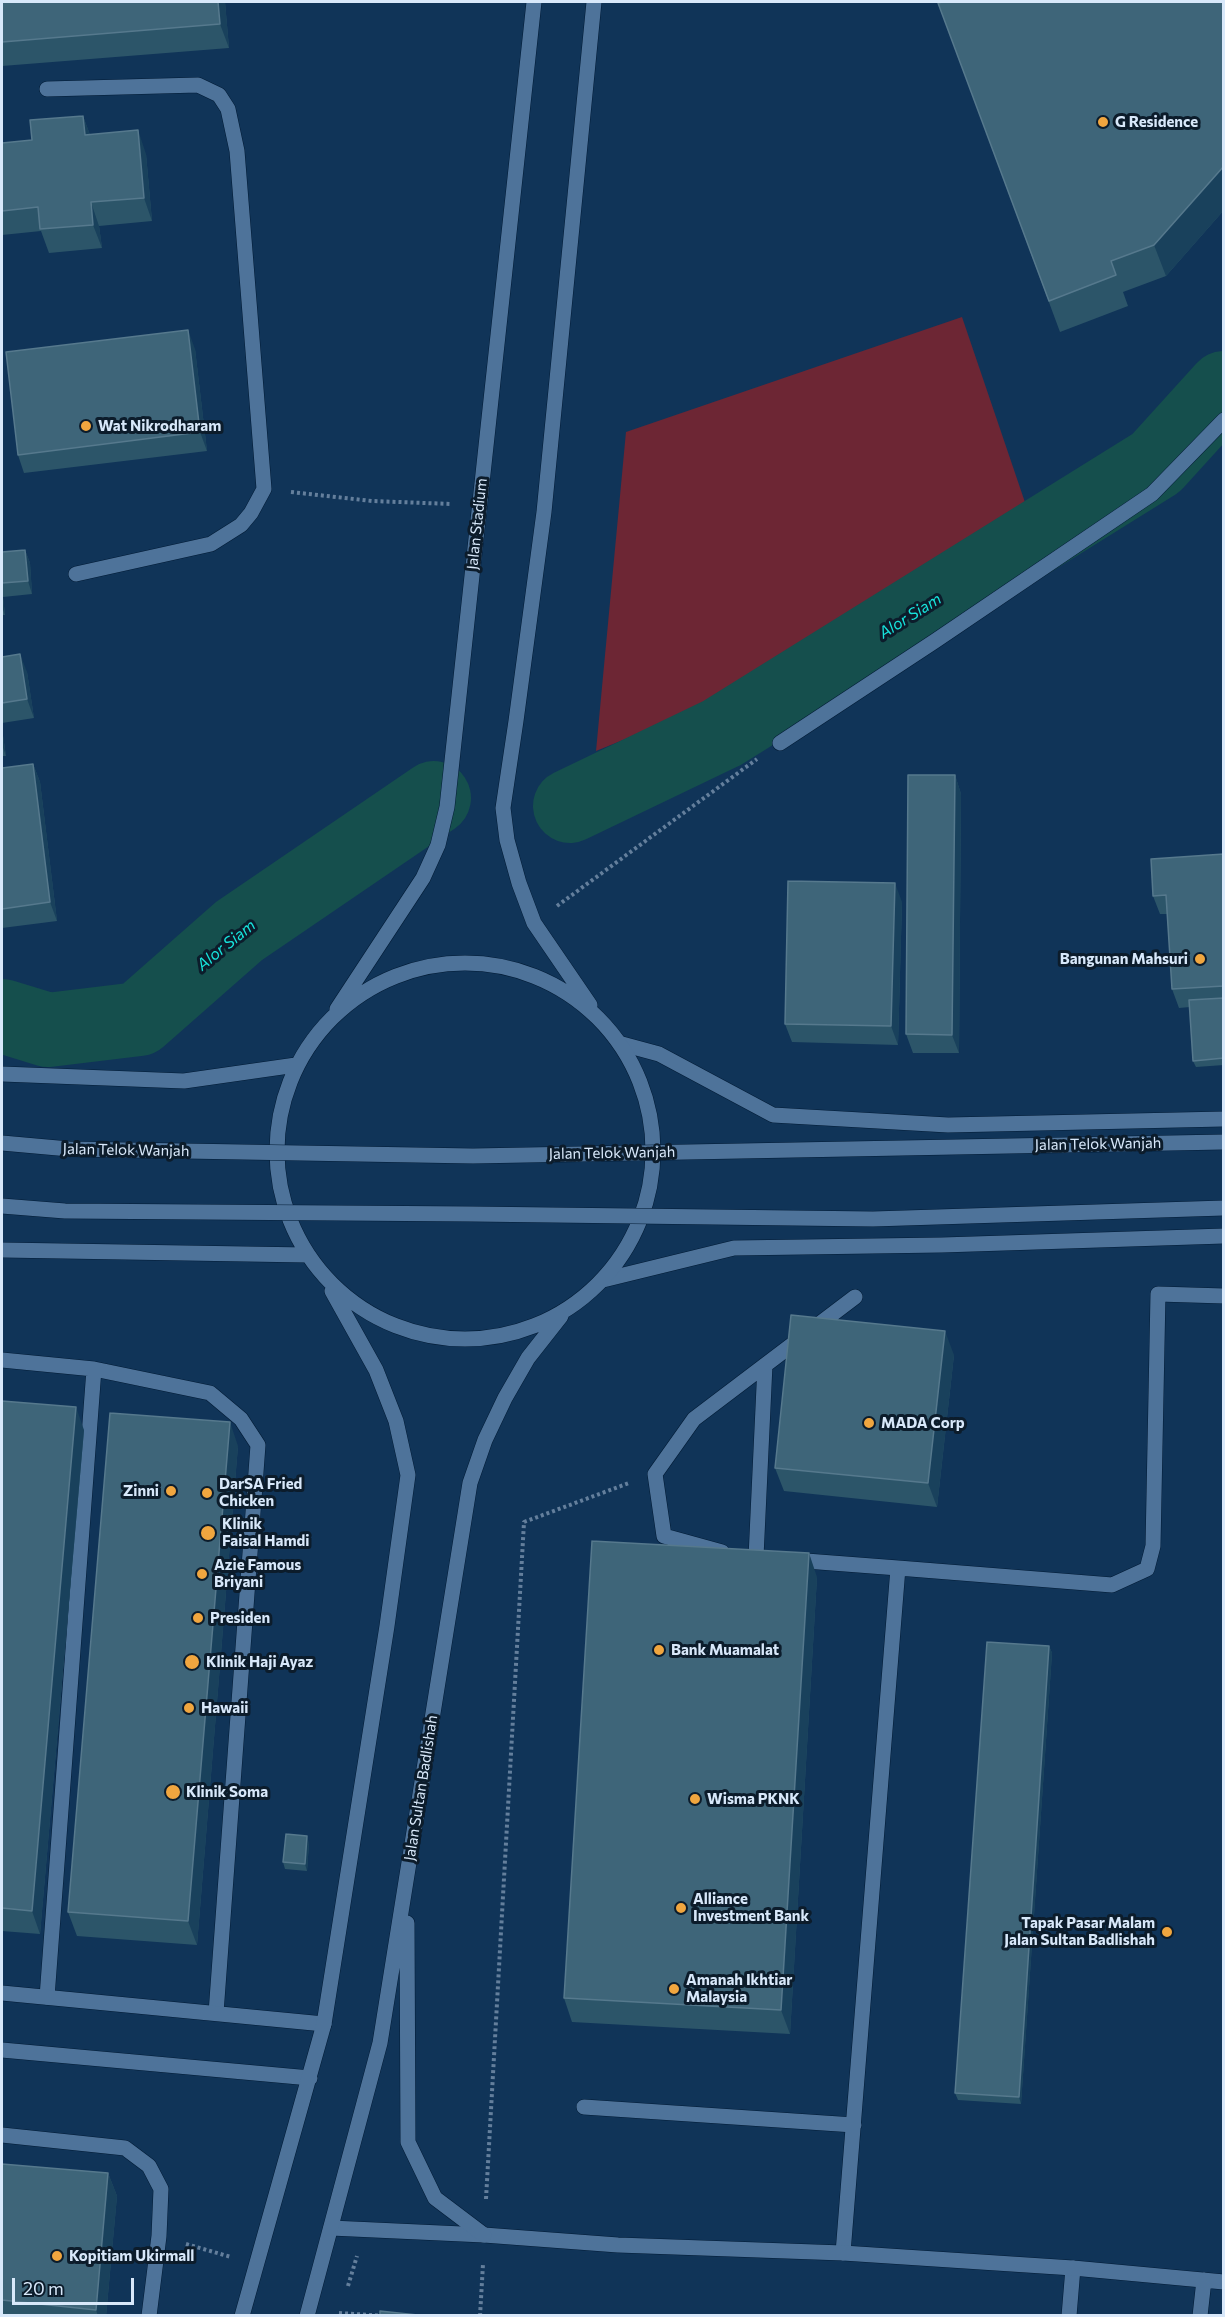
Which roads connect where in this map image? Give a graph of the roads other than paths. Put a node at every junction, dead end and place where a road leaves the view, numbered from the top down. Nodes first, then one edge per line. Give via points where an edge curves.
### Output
1 (534, 2) edge
2 (594, 2) edge
3 (47, 89) dead end
4 (1224, 420) edge
5 (76, 574) dead end
6 (780, 743) road end
7 (596, 1013) junction
8 (332, 1017) junction
9 (622, 1044) junction
10 (296, 1065) junction
11 (2, 1074) edge
12 (1224, 1119) edge
13 (1224, 1142) edge
14 (2, 1143) edge
15 (2, 1206) edge
16 (1224, 1208) edge
17 (1224, 1236) edge
18 (2, 1250) edge
19 (307, 1255) junction
20 (322, 1275) junction
21 (603, 1280) junction
22 (591, 1291) junction
23 (1224, 1296) edge
24 (855, 1297) dead end
25 (2, 1360) edge
26 (765, 1365) junction
27 (94, 1369) junction
28 (768, 1558) junction
29 (898, 1568) junction
30 (406, 1878) junction
31 (2, 1993) edge
32 (47, 1997) junction
33 (216, 2013) junction
34 (324, 2024) junction
35 (2, 2050) edge
36 (310, 2078) junction
37 (584, 2107) dead end
38 (854, 2126) junction
39 (2, 2135) edge
40 (331, 2228) junction
41 (484, 2235) junction
42 (843, 2253) junction
43 (1073, 2268) junction
44 (1204, 2280) junction
45 (1224, 2282) edge
46 (149, 2316) edge
47 (242, 2316) edge
48 (308, 2316) edge
49 (1069, 2316) edge
50 (1200, 2316) edge

1 - 8 main road, Jalan Stadium via 447,807 438,845 423,878
2 - 7 main road via 544,512 503,808 507,840 534,923
3 - 5 main road via 198,85 219,95 228,109 237,151 264,489 241,525 211,544
4 - 6 main road via 1152,494
7 - 8 main road via 548,981 492,964 434,964 380,983
7 - 9 main road
8 - 10 main road
9 - 12 main road via 659,1054 773,1114 948,1125
9 - 21 main road via 649,1102 654,1165 638,1227
10 - 11 main road via 184,1081
10 - 19 main road via 277,1129 281,1194
13 - 14 main road, Jalan Telok Wanjah, bridge via 472,1156 69,1149
15 - 16 main road, bridge via 65,1211 873,1219
17 - 21 main road via 734,1248
18 - 19 main road
19 - 20 main road
20 - 22 main road via 353,1303 390,1324 431,1336 474,1339 516,1332 556,1316
20 - 34 main road via 376,1370 396,1421 408,1475
21 - 22 main road
22 - 30 main road, Jalan Sultan Badlishah via 555,1321 528,1358 490,1430 470,1484
23 - 29 main road via 1158,1294 1153,1546 1147,1569 1112,1585
24 - 26 main road
25 - 27 main road
26 - 28 main road
26 - 28 main road via 694,1419 655,1474 664,1536 730,1555
27 - 32 main road
27 - 33 main road via 210,1393 241,1419 258,1445
28 - 29 main road
29 - 38 main road
30 - 40 main road, Jalan Sultan Badlishah via 380,2043
30 - 41 main road via 408,2142 435,2198
31 - 32 main road
32 - 33 main road
33 - 34 main road
34 - 36 main road
35 - 36 main road
36 - 47 main road
37 - 38 main road
38 - 42 main road
39 - 46 main road via 125,2148 149,2166 161,2189
40 - 41 main road
40 - 48 main road, Jalan Sultan Badlishah
41 - 42 main road via 618,2245
42 - 43 main road
43 - 44 main road
43 - 49 main road
44 - 45 main road
44 - 50 main road

